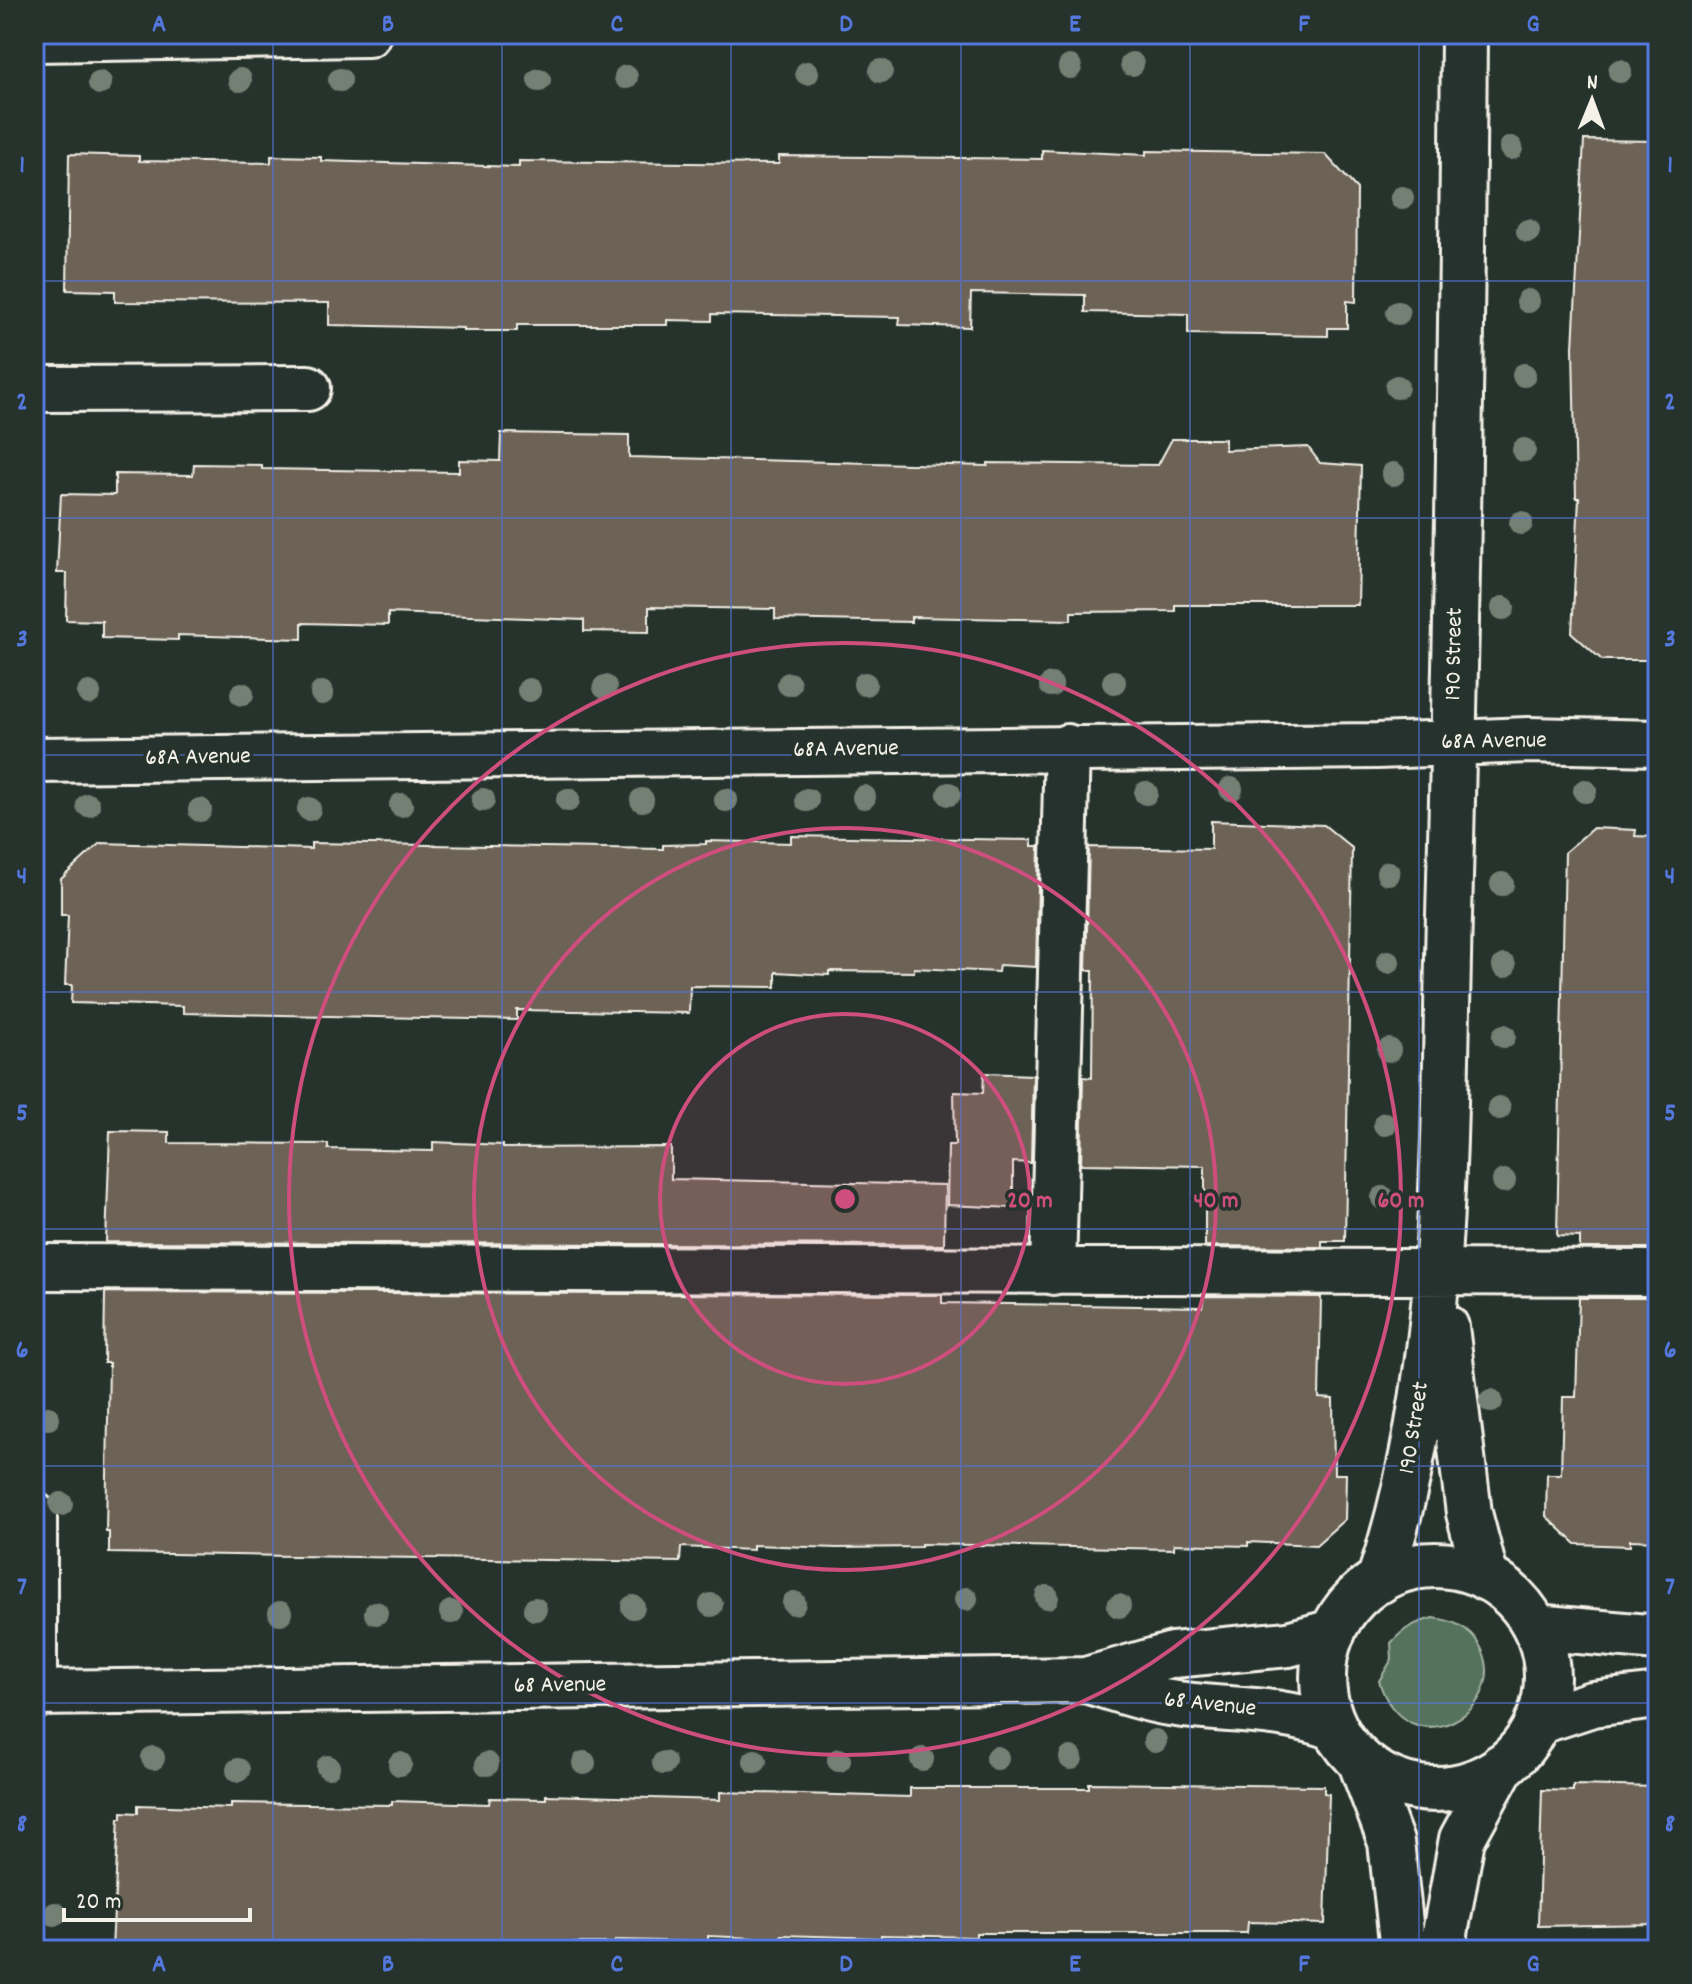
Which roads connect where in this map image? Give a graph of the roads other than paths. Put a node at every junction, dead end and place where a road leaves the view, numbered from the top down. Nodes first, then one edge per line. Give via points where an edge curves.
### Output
1 (368, 34) edge
2 (1464, 34) edge
3 (34, 39) edge
4 (308, 388) dead end
5 (34, 389) edge
6 (1454, 741) junction
7 (1658, 743) edge
8 (1067, 747) junction
9 (34, 760) edge
10 (34, 1267) edge
11 (1053, 1272) junction
12 (1439, 1273) junction
13 (1658, 1273) edge
14 (34, 1515) edge
15 (1486, 1578) junction
16 (1379, 1581) junction
17 (1535, 1627) junction
18 (1333, 1632) junction
19 (1658, 1638) edge
20 (1086, 1680) junction
21 (34, 1694) edge
22 (1658, 1696) edge
23 (1537, 1722) junction
24 (1347, 1743) junction
25 (1502, 1766) junction
26 (1403, 1950) edge
27 (1442, 1950) edge

1 - 3 street
2 - 6 street, 190 Street
4 - 5 street
6 - 7 street, 68A Avenue
6 - 8 street, 68A Avenue
6 - 12 street, 190 Street
8 - 9 street, 68A Avenue
8 - 11 street
10 - 11 street
11 - 12 street
12 - 13 street
12 - 15 street, 190 Street via 1469,1513
12 - 16 street, 190 Street via 1413,1455
14 - 21 street
15 - 16 street via 1432,1565
15 - 17 street via 1509,1594
16 - 18 street via 1347,1607
17 - 19 street
17 - 23 street via 1546,1667
18 - 20 street, 68 Avenue via 1288,1644 1173,1655
18 - 24 street via 1324,1658 1323,1686
20 - 21 street, 68 Avenue
20 - 24 street, 68 Avenue via 1167,1703 1304,1716
22 - 23 street via 1592,1704
23 - 25 street
24 - 25 street via 1383,1776 1423,1788 1465,1785
24 - 26 street via 1391,1842
25 - 27 street via 1462,1839

